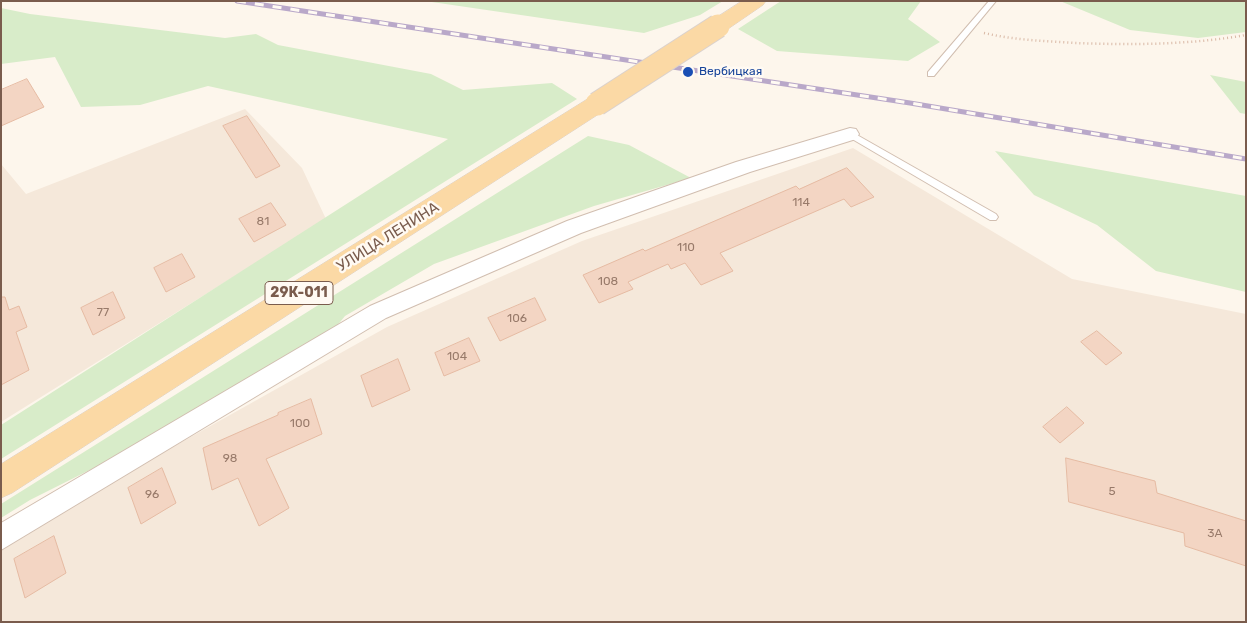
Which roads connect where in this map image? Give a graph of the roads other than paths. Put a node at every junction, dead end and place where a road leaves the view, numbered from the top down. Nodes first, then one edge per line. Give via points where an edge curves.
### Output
1 (756, 1) edge
2 (993, 1) edge
3 (931, 74) dead end
4 (850, 134) joint
5 (993, 217) dead end
6 (1, 482) edge
7 (1, 538) edge

1 - 6 main road, УЛИЦА ЛЕНИНА / 29К-011, bridge
2 - 3 lane
4 - 5 lane
4 - 7 street via 743,167 574,227 378,312

